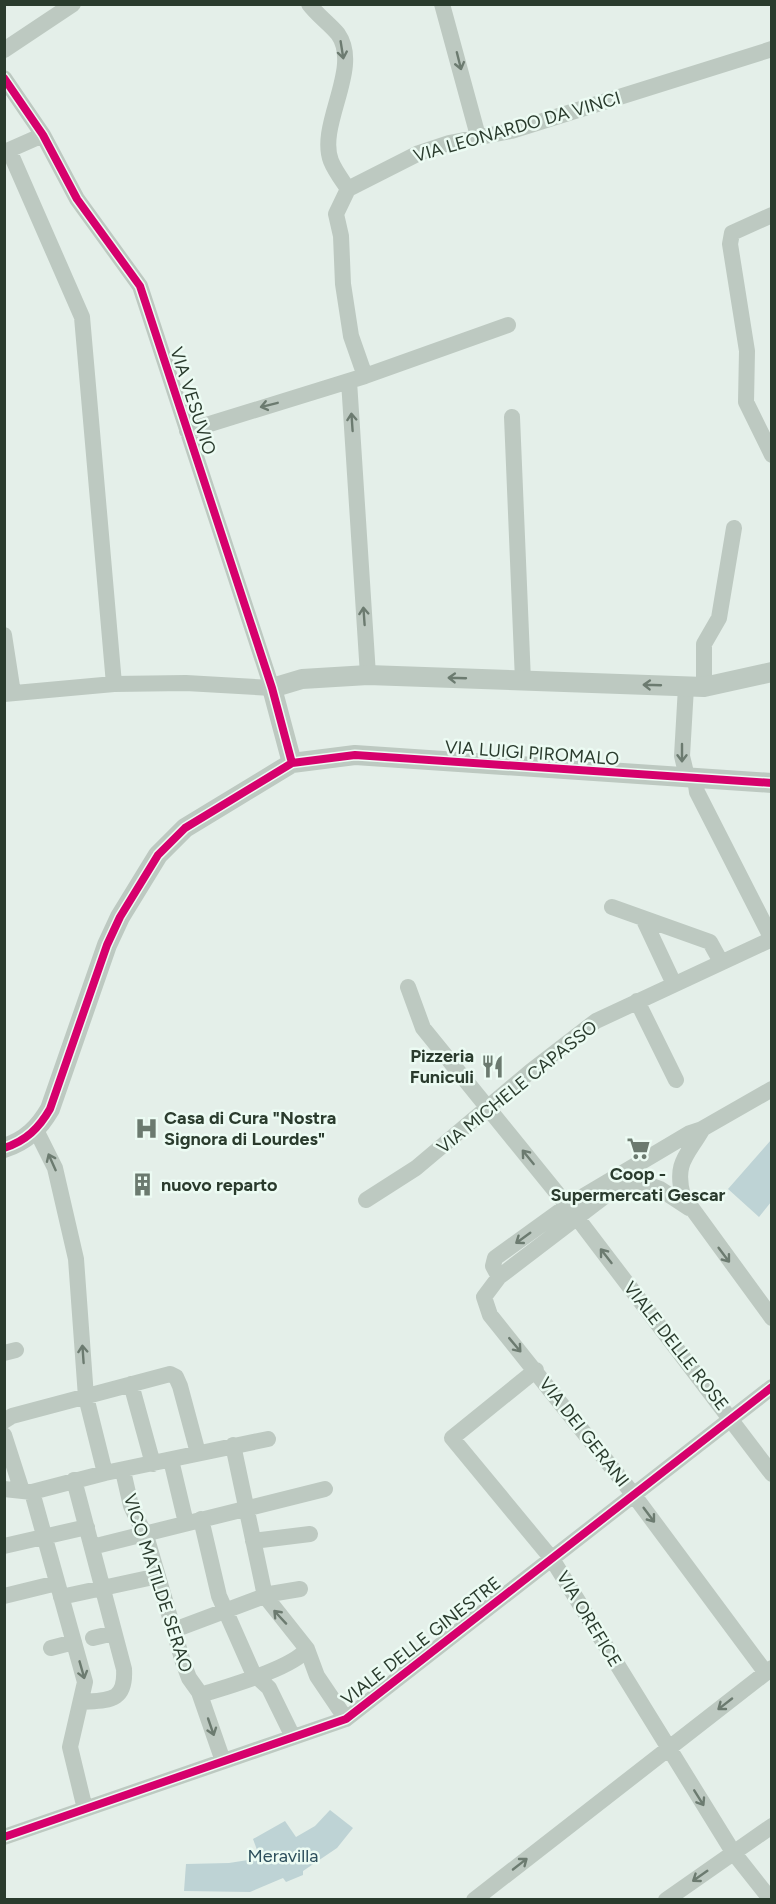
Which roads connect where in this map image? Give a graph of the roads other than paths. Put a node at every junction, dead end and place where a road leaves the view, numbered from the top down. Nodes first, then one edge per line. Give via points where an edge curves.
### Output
1 (73, 4) edge
2 (309, 4) edge
3 (442, 4) edge
4 (771, 49) edge
5 (4, 50) edge
6 (4, 78) edge
7 (43, 135) junction
8 (478, 136) junction
9 (7, 151) edge
10 (348, 189) junction
11 (771, 215) edge
12 (508, 325) dead end
13 (357, 379) junction
14 (512, 417) dead end
15 (187, 431) junction
16 (771, 455) edge
17 (734, 528) dead end
18 (4, 635) edge
19 (771, 672) edge
20 (368, 675) junction
21 (523, 681) junction
22 (114, 684) junction
23 (695, 687) junction
24 (272, 688) junction
25 (9, 694) edge
26 (292, 763) junction
27 (691, 778) junction
28 (771, 783) edge
29 (612, 907) dead end
30 (643, 918) junction
31 (771, 939) edge
32 (721, 962) junction
33 (674, 984) junction
34 (408, 987) dead end
35 (637, 1001) junction
36 (676, 1080) dead end
37 (771, 1089) edge
38 (488, 1108) junction
39 (702, 1129) junction
40 (36, 1130) junction
41 (4, 1148) edge
42 (609, 1180) junction
43 (630, 1182) junction
44 (366, 1200) dead end
45 (689, 1208) junction
46 (572, 1213) junction
47 (771, 1318) edge
48 (536, 1370) junction
49 (131, 1384) junction
50 (771, 1387) edge
51 (86, 1397) junction
52 (732, 1418) junction
53 (4, 1421) edge
54 (4, 1435) edge
55 (268, 1439) dead end
56 (234, 1445) junction
57 (198, 1453) junction
58 (171, 1460) junction
59 (153, 1464) junction
60 (123, 1471) junction
61 (105, 1473) junction
62 (771, 1474) edge
63 (74, 1480) junction
64 (4, 1489) edge
65 (325, 1489) dead end
66 (27, 1492) junction
67 (633, 1494) junction
68 (246, 1508) junction
69 (194, 1521) junction
70 (87, 1527) junction
71 (144, 1534) junction
72 (310, 1534) dead end
73 (44, 1537) junction
74 (253, 1540) junction
75 (4, 1546) edge
76 (92, 1547) junction
77 (552, 1559) junction
78 (158, 1576) junction
79 (103, 1588) junction
80 (300, 1589) dead end
81 (59, 1590) junction
82 (4, 1596) edge
83 (264, 1596) junction
84 (225, 1609) junction
85 (174, 1630) junction
86 (114, 1633) junction
87 (93, 1638) dead end
88 (74, 1642) junction
89 (51, 1648) dead end
90 (307, 1649) junction
91 (769, 1671) edge
92 (257, 1676) junction
93 (199, 1692) junction
94 (82, 1702) junction
95 (346, 1719) junction
96 (293, 1737) junction
97 (668, 1749) junction
98 (223, 1761) junction
99 (85, 1809) junction
100 (771, 1826) edge
101 (4, 1837) edge
102 (733, 1852) junction
103 (474, 1899) edge
104 (666, 1899) edge
105 (771, 1899) edge

1 - 5 street
2 -> 10 street via 338,35 344,51 342,78 328,135 330,160
3 -> 8 street
4 - 8 street, VIA LEONARDO DA VINCI via 511,130
6 - 7 street, VIA VESUVIO
7 - 9 street
7 - 15 street, VIA VESUVIO via 77,199 140,286
8 - 10 street, VIA LEONARDO DA VINCI via 419,153
9 - 22 street via 82,317
10 - 13 street via 336,214
11 - 16 street via 732,233 730,244 747,351 746,402
12 - 13 street
13 -> 15 street
20 -> 13 street
14 - 21 street
15 - 24 street, VIA VESUVIO
17 - 23 street via 718,618 704,644
18 - 25 street
19 - 23 street
21 -> 20 street
20 - 24 street via 302,679
23 -> 21 street
22 - 24 street
22 - 25 street
23 -> 27 street via 682,756
24 - 26 street, VIA VESUVIO
26 - 27 street, VIA LUIGI PIROMALO via 355,755
26 - 40 street via 185,828 158,855 112,936 50,1109
27 - 28 street, VIA LUIGI PIROMALO
27 - 31 street
29 - 30 street
30 - 32 street via 710,942
30 - 33 street
31 - 32 street, VIA MICHELE CAPASSO
32 - 33 street, VIA MICHELE CAPASSO
33 - 35 street, VIA MICHELE CAPASSO
34 - 38 street, VIALE DELLE ROSE via 423,1028
35 - 36 street
35 - 38 street, VIA MICHELE CAPASSO via 596,1021
37 - 39 street
38 - 44 street, VIA MICHELE CAPASSO via 416,1168
46 -> 38 street, VIALE DELLE ROSE
39 - 42 street via 690,1132
39 - 45 street via 681,1161 679,1173
40 - 41 street
51 -> 40 street via 76,1259 55,1168
42 - 43 street via 620,1178
42 - 46 street
43 - 45 street via 660,1189
43 - 46 street
45 -> 47 street
46 -> 48 street, VIA DEI GERANI via 499,1277 484,1297 490,1315
52 -> 46 street, VIALE DELLE ROSE
48 - 67 street, VIA DEI GERANI
48 - 77 street, VIA OREFICE via 452,1438
49 - 51 street
49 - 57 street via 170,1374 176,1377
49 - 59 street
50 - 52 street, VIALE DELLE GINESTRE
51 - 53 street
51 - 61 street
52 - 62 street, VIALE DELLE ROSE
52 - 67 street, VIALE DELLE GINESTRE
54 - 66 street
55 - 56 street
56 - 57 street
56 - 68 street
57 - 58 street
58 - 59 street
58 - 69 street
59 - 60 street
60 - 61 street
60 - 71 street, VICO MATILDE SERAO via 131,1506
61 - 63 street
63 - 66 street
63 - 70 street
64 - 66 street
65 - 68 street
66 - 73 street
67 - 77 street, VIALE DELLE GINESTRE
67 -> 91 street, VIA DEI GERANI
68 - 69 street
68 - 74 street
69 - 71 street
69 - 84 street
70 - 73 street
70 - 76 street
71 - 76 street
71 - 78 street, VICO MATILDE SERAO
72 - 74 street
73 - 75 street
73 - 81 street
74 - 83 street
76 - 79 street
77 - 95 street, VIALE DELLE GINESTRE
77 - 97 street, VIA OREFICE
78 - 79 street
78 - 85 street, VICO MATILDE SERAO
79 - 81 street
79 - 86 street
80 - 83 street
81 - 82 street
81 - 88 street
83 - 84 street
90 -> 83 street
84 - 85 street
84 - 92 street
85 - 93 street, VICO MATILDE SERAO via 186,1670
86 - 87 street
86 - 94 street via 125,1683 120,1694 111,1700
88 - 89 street
88 -> 94 street via 85,1682
90 - 92 street, VICO MATILDE SERAO via 300,1657
90 - 95 street via 326,1691
91 -> 97 street
92 - 93 street, VICO MATILDE SERAO via 204,1694
92 - 96 street via 269,1688
93 -> 98 street, VICO MATILDE SERAO
94 - 99 street via 70,1747
95 - 96 street, VIALE DELLE GINESTRE
96 - 98 street, VIALE DELLE GINESTRE
97 -> 102 street, VIA OREFICE
103 -> 97 street
98 - 99 street, VIALE DELLE GINESTRE
99 - 101 street, VIALE DELLE GINESTRE
100 - 102 street
102 -> 104 street
102 - 105 street, VIA OREFICE

